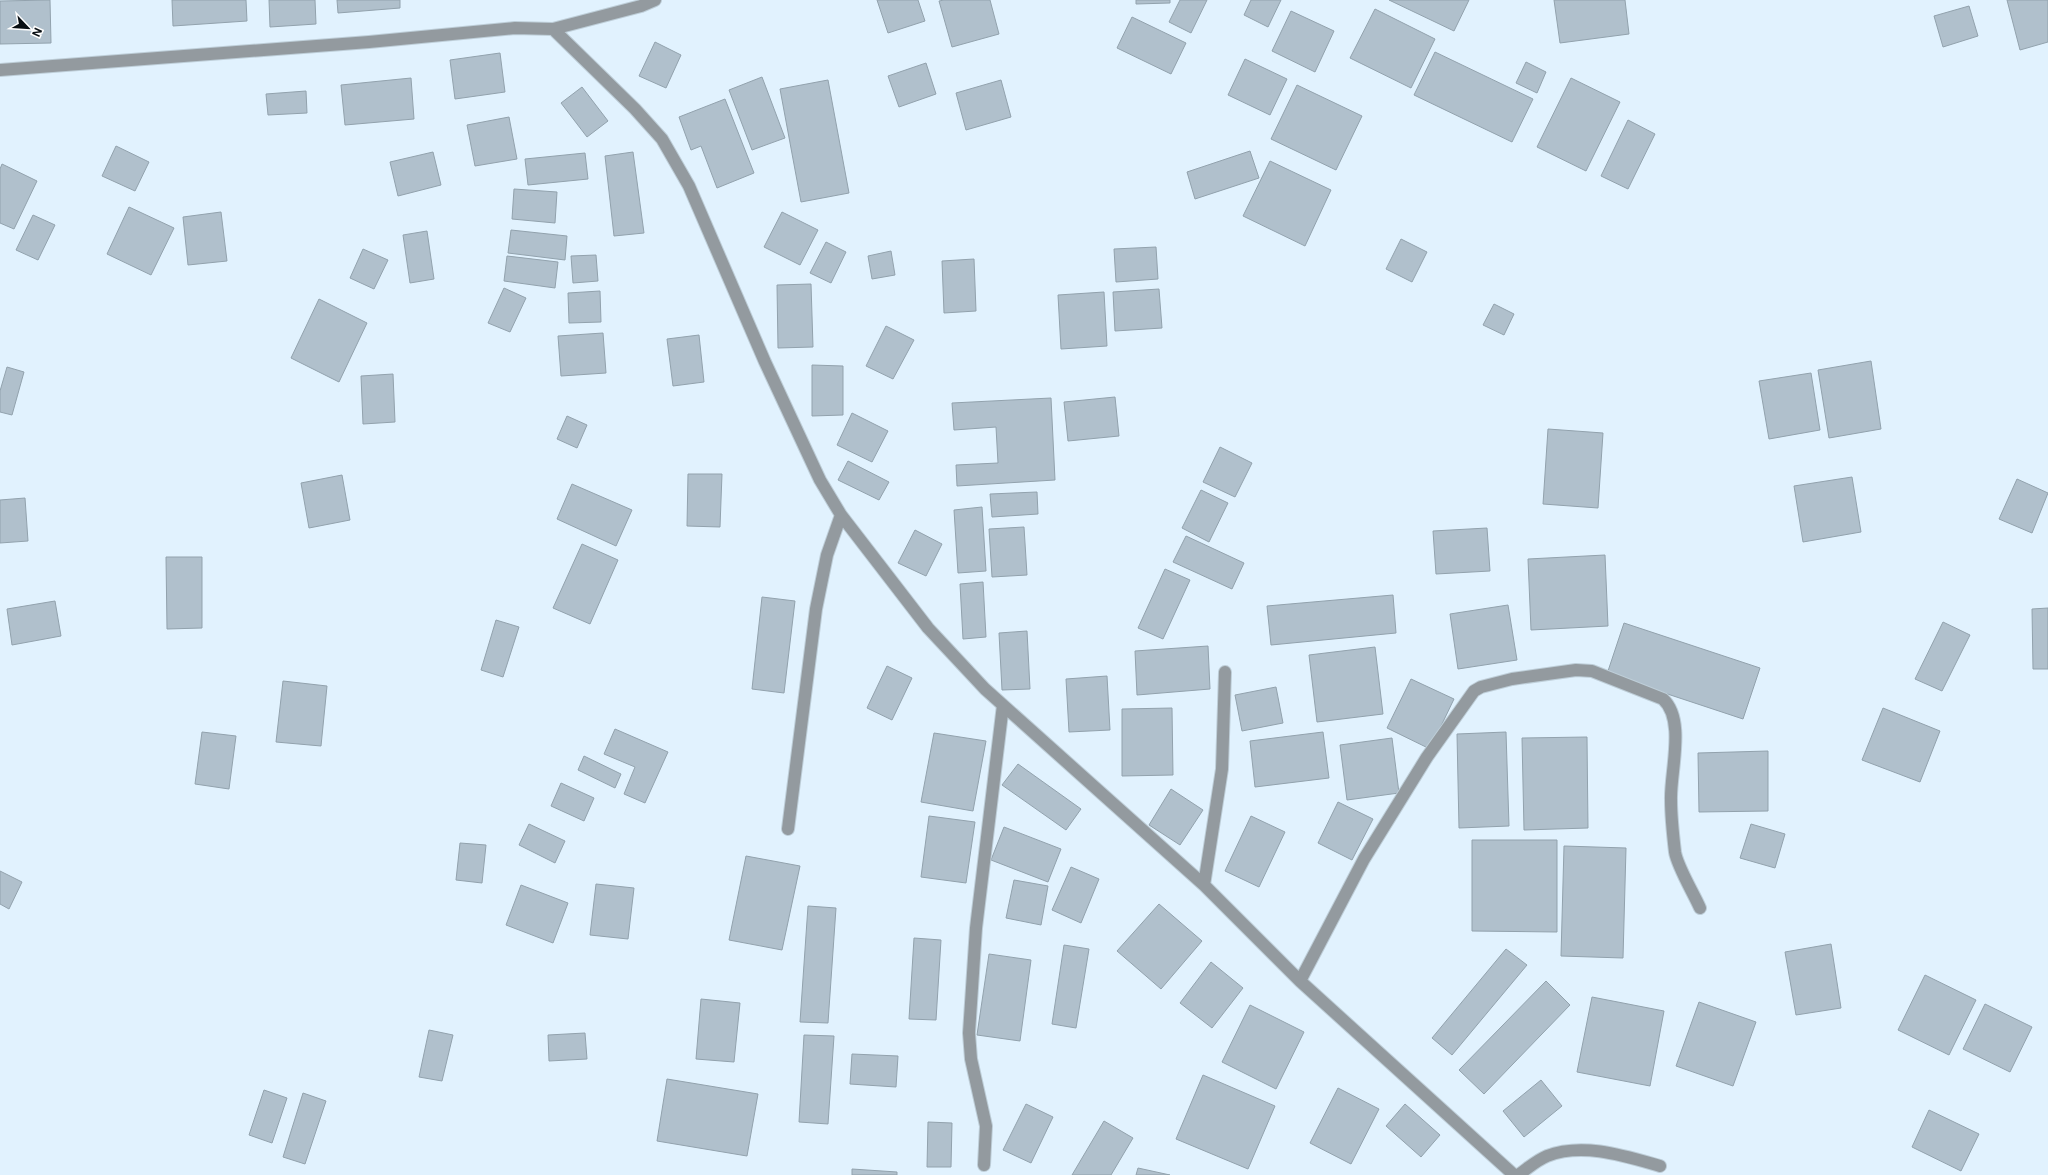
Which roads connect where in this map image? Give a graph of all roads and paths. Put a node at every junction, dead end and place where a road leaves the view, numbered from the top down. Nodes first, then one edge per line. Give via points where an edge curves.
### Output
1 (655, 0) edge
2 (553, 29) junction
3 (0, 70) edge
4 (841, 514) junction
5 (1225, 672) dead end
6 (1003, 705) junction
7 (788, 829) dead end
8 (1204, 885) junction
9 (1700, 908) dead end
10 (1300, 981) junction
11 (984, 1165) dead end
12 (1660, 1166) dead end
13 (1514, 1175) edge
14 (1518, 1175) edge

1 - 2 street
2 - 3 street via 515,28 369,42
2 - 4 street via 662,139 689,186 820,480
4 - 6 street via 928,628
4 - 7 street via 827,555 816,609
5 - 8 street via 1222,769
6 - 8 street
6 - 11 street via 976,928 969,1032 971,1058 986,1126
8 - 10 street
9 - 10 street via 1676,854 1671,799 1675,760 1674,723 1670,705 1663,699 1592,671 1576,670 1512,679 1481,687 1468,697 1427,757 1364,859
10 - 13 street
12 - 14 street via 1594,1151 1566,1151 1546,1157

